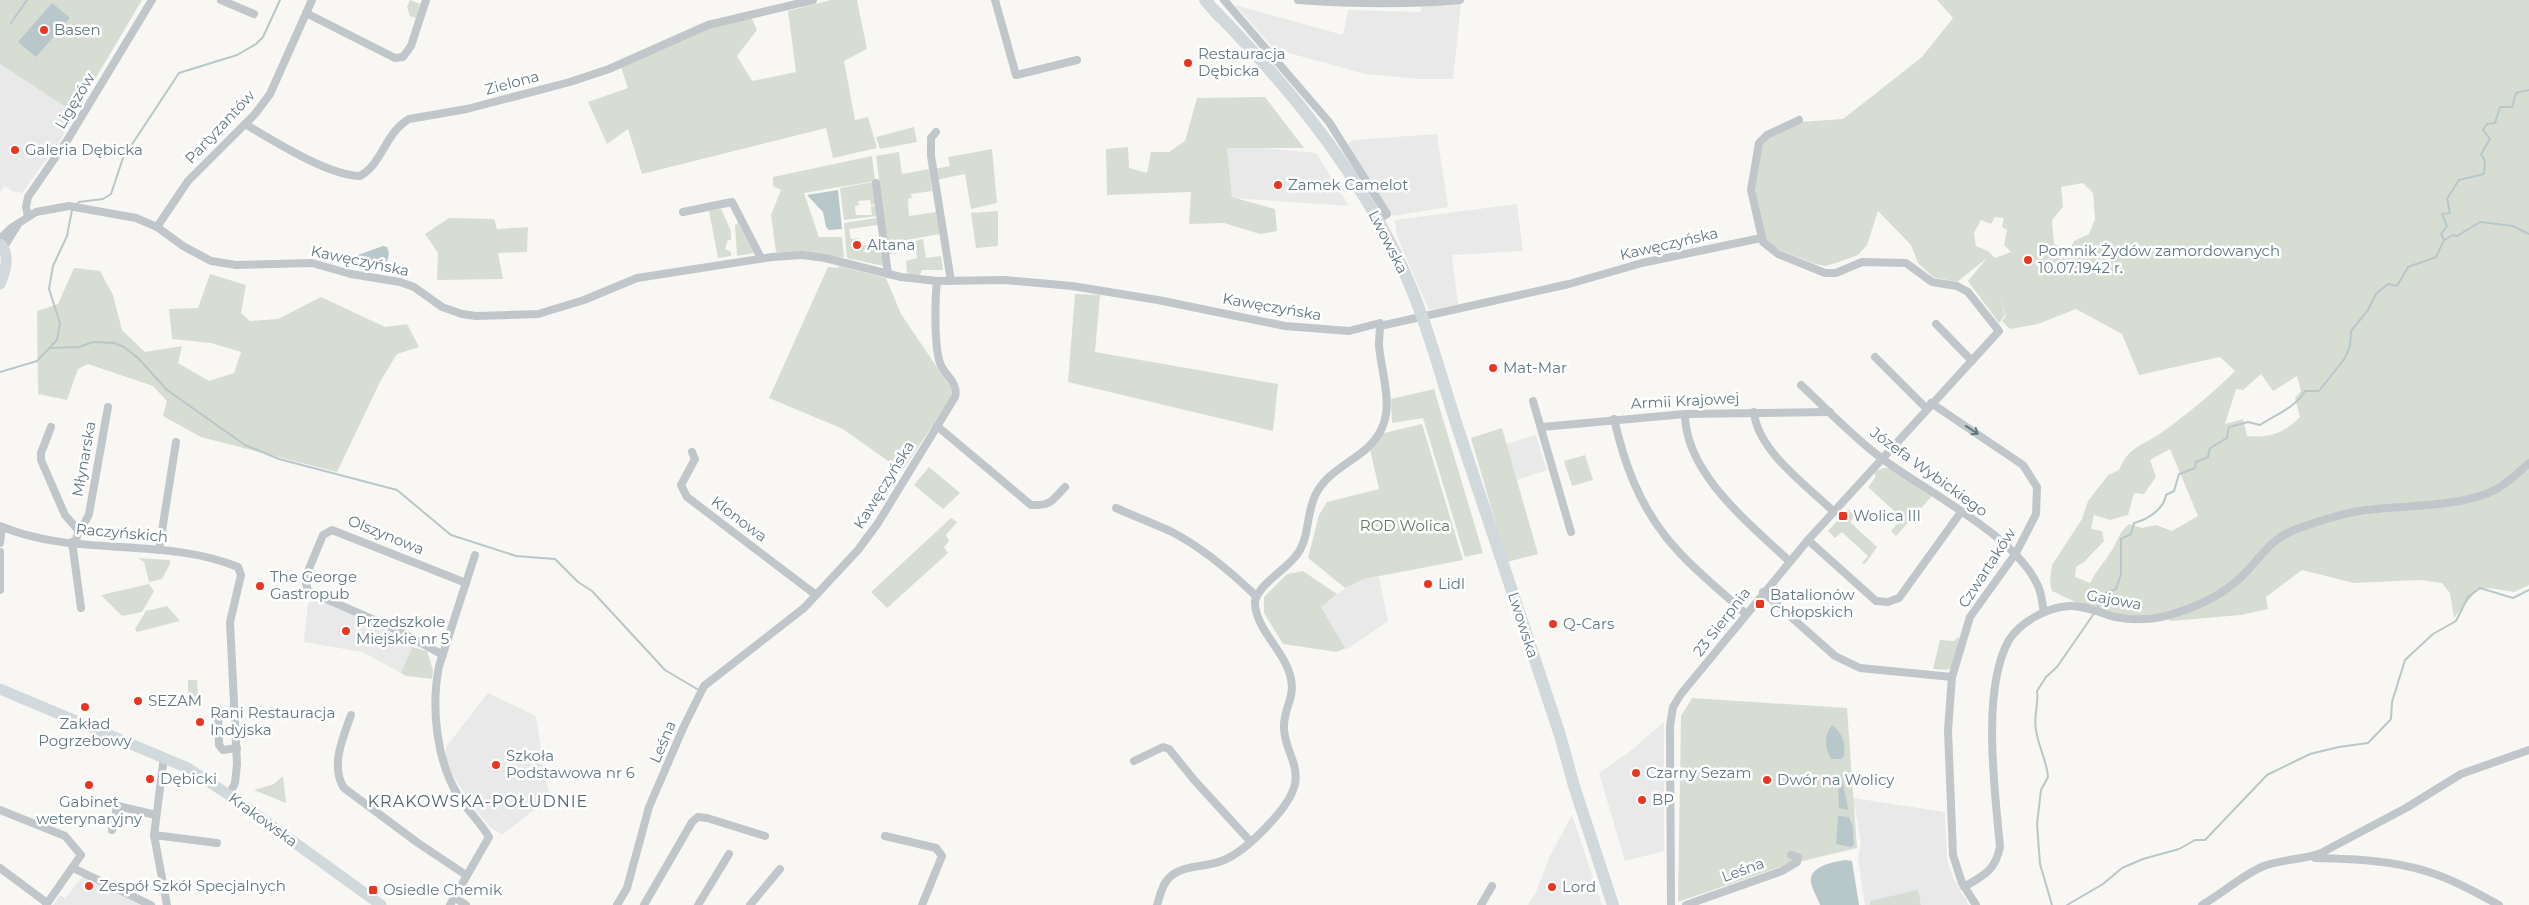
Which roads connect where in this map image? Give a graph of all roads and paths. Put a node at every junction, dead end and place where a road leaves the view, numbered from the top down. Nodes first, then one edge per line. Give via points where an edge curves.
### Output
1 (152, 0) edge
2 (221, 0) edge
3 (312, 0) edge
4 (426, 0) edge
5 (813, 0) edge
6 (995, 0) edge
7 (1205, 0) edge
8 (1224, 0) edge
9 (1298, 0) edge
10 (1460, 0) edge
11 (1215, 11) junction
12 (306, 13) junction
13 (254, 14) dead end
14 (1077, 60) dead end
15 (1799, 120) dead end
16 (245, 124) junction
17 (936, 132) dead end
18 (876, 183) dead end
19 (683, 212) dead end
20 (28, 216) junction
21 (1377, 220) junction
22 (157, 227) junction
23 (1761, 238) junction
24 (1, 243) edge
25 (761, 258) junction
26 (888, 274) junction
27 (951, 280) junction
28 (936, 281) junction
29 (0, 284) edge
30 (1420, 319) junction
31 (1936, 324) dead end
32 (1380, 325) junction
33 (1875, 357) dead end
34 (1972, 361) junction
35 (1801, 385) dead end
36 (1533, 401) dead end
37 (108, 406) dead end
38 (1929, 406) junction
39 (1754, 412) junction
40 (1830, 412) junction
41 (1685, 414) junction
42 (1614, 419) junction
43 (937, 426) junction
44 (51, 427) dead end
45 (1542, 427) junction
46 (176, 442) dead end
47 (692, 452) dead end
48 (1881, 458) junction
49 (2529, 463) edge
50 (1065, 487) dead end
51 (1116, 508) dead end
52 (1833, 511) junction
53 (1961, 512) junction
54 (1, 526) edge
55 (78, 530) junction
56 (1571, 532) dead end
57 (1808, 540) junction
58 (0, 543) edge
59 (74, 543) junction
60 (158, 550) junction
61 (0, 552) edge
62 (2016, 553) junction
63 (475, 555) dead end
64 (1789, 561) junction
65 (466, 583) junction
66 (0, 590) edge
67 (1762, 592) junction
68 (816, 595) junction
69 (1256, 596) junction
70 (81, 608) dead end
71 (2044, 612) junction
72 (1746, 614) junction
73 (443, 655) junction
74 (736, 660) joint
75 (1952, 677) junction
76 (0, 689) edge
77 (218, 709) dead end
78 (351, 715) dead end
79 (1560, 735) junction
80 (236, 748) junction
81 (2529, 750) edge
82 (164, 757) junction
83 (1134, 761) dead end
84 (229, 795) junction
85 (97, 801) dead end
86 (117, 807) junction
87 (0, 810) edge
88 (156, 815) junction
89 (112, 830) dead end
90 (154, 835) junction
91 (765, 836) dead end
92 (885, 836) dead end
93 (1250, 841) junction
94 (218, 842) dead end
95 (729, 854) dead end
96 (1791, 855) dead end
97 (2310, 858) junction
98 (0, 868) edge
99 (73, 868) junction
100 (780, 869) dead end
101 (466, 875) junction
102 (1492, 886) dead end
103 (1964, 887) junction
104 (454, 897) junction
105 (47, 904) edge
106 (151, 905) edge
107 (167, 905) edge
108 (381, 905) edge
109 (450, 905) edge
110 (466, 905) edge
111 (617, 905) edge
112 (644, 905) edge
113 (698, 905) edge
114 (750, 905) edge
115 (922, 905) edge
116 (1157, 905) edge
117 (1481, 905) edge
118 (1613, 905) edge
119 (1620, 905) edge
120 (1671, 905) edge
121 (1686, 905) edge
122 (1976, 905) edge
123 (2202, 905) edge
124 (2499, 905) edge

1 - 20 street, Ligęzów via 68,139 28,197
2 - 13 street
3 - 12 street, Partyzantów
4 - 12 street via 410,46 403,57 395,58
5 - 16 street, Zielona via 708,25 582,79 474,108 409,119 391,135 373,166 360,176 342,174
6 - 14 street via 1016,75
7 - 11 main road, Lwowska
8 - 21 street via 1330,122 1387,214
9 - 10 street via 1392,5
11 - 21 main road, Lwowska via 1275,74 1321,131
11 - 30 main road, Lwowska via 1291,103 1341,172 1379,236
12 - 16 street, Partyzantów via 270,94
15 - 23 street via 1767,135 1759,143 1751,190
16 - 22 street, Partyzantów via 188,181
17 - 27 street via 931,138 931,156
18 - 26 street
19 - 25 street via 732,202
20 - 22 street, Kawęczyńska via 49,208 69,206 136,218
20 - 24 street, Kawęczyńska
21 - 30 main road, Lwowska via 1395,252
22 - 25 street, Kawęczyńska via 211,261 236,265 312,263 351,274 400,282 414,287 442,307 476,316 538,314 638,278
23 - 30 street, Kawęczyńska via 1634,265
23 - 34 street, 23 Sierpnia via 1772,250 1791,261 1825,273 1836,273 1862,262 1906,263 1932,282 1957,286 1968,292 1999,331
24 - 29 street via 6,262
25 - 26 street, Kawęczyńska via 802,255
26 - 28 street, Kawęczyńska
27 - 28 street, Kawęczyńska
27 - 32 street, Kawęczyńska via 1047,283 1335,332
28 - 43 street, Kawęczyńska via 938,356 956,393
30 - 32 street, Kawęczyńska
30 - 79 main road, Lwowska
31 - 34 street
32 - 69 street via 1379,344 1387,412 1384,426 1366,449 1317,490 1300,551
33 - 38 street
34 - 38 street, 23 Sierpnia
35 - 40 street, Józefa Wybickiego
36 - 45 street
37 - 55 street, Młynarska via 89,514
38 - 48 street, 23 Sierpnia
38 -> 62 street, Czwartaków via 2023,465 2031,474 2036,488 2036,514
39 - 40 street, Armii Krajowej
39 - 41 street, Armii Krajowej
39 - 52 street via 1754,421 1766,445
40 - 48 street, Józefa Wybickiego
41 - 42 street, Armii Krajowej
41 - 64 street via 1691,445 1706,476 1728,503
42 - 45 street, Armii Krajowej
42 - 72 street via 1632,478 1654,521 1667,539
43 - 50 street via 1031,505 1050,504
43 - 68 street, Kawęczyńska via 868,538
44 - 55 street via 41,460 65,515
45 - 56 street
46 - 60 street
47 - 68 street, Klonowa via 695,459 680,484 686,497
48 - 52 street, 23 Sierpnia
48 - 53 street, Józefa Wybickiego
49 - 71 street, Gajowa via 2507,483 2488,493 2408,507 2356,511 2293,530 2268,546 2229,587 2182,610 2143,620 2069,606
51 - 69 street via 1170,531 1221,563
52 - 57 street, 23 Sierpnia
53 - 57 street via 1899,598 1888,602 1876,601
53 - 62 street, Józefa Wybickiego
54 - 58 street
54 - 59 street, Raczyńskich via 31,536
55 - 59 street, Młynarska
57 - 64 street, 23 Sierpnia
59 - 60 street, Raczyńskich
59 - 70 street, Młynarska
60 - 80 street, Raczyńskich via 184,552 240,570 230,622
61 - 66 street
62 - 71 street, Józefa Wybickiego via 2039,587
62 - 75 street, Czwartaków via 1970,617
63 - 65 street
64 - 67 street, 23 Sierpnia
65 - 73 street
65 - 73 street, Olszynowa via 332,530 323,535 306,576 308,591 397,630
67 - 72 street, 23 Sierpnia
67 - 75 street via 1847,663 1860,668
68 - 74 street, Kawęczyńska via 791,619
69 - 93 street via 1255,606 1260,621 1290,676 1292,692 1284,728 1296,776 1288,800
71 - 103 street, Gajowa via 2009,639 2001,657 1994,694 1992,746 2000,847 1997,862 1988,873
72 - 120 street, 23 Sierpnia via 1681,694 1670,717
73 - 101 street via 436,685 442,763 459,797 489,837
74 - 111 street, Leśna via 704,686 684,726 648,807 626,888
75 - 103 street, Czwartaków via 1948,730 1953,855
76 - 82 street, Krakowska
77 - 80 street via 219,745 223,750
78 - 101 street via 337,766 344,788
79 - 118 main road, Lwowska
79 - 119 main road, Lwowska via 1580,784
80 - 84 street via 236,778
81 - 97 street via 2461,774 2406,808
82 - 84 street, Krakowska via 188,768
82 - 88 street
83 - 93 street via 1162,748 1169,749
84 - 108 street, Krakowska
85 - 86 street
86 - 88 street
86 - 89 street
87 - 99 street via 65,836 81,855
88 - 90 street
90 - 94 street
90 - 107 street
91 - 112 street via 698,817
92 - 115 street via 936,848 942,856
93 - 116 street via 1242,850 1222,861 1184,869 1169,878
95 - 113 street
96 - 121 street, Leśna via 1798,857 1797,862 1782,871
97 - 123 street via 2274,863 2251,872
97 - 124 street via 2414,868 2457,883
98 - 105 street
99 - 105 street
99 - 106 street
100 - 114 street
101 - 104 street
102 - 117 street
103 - 122 street
104 - 109 street
104 - 110 street

